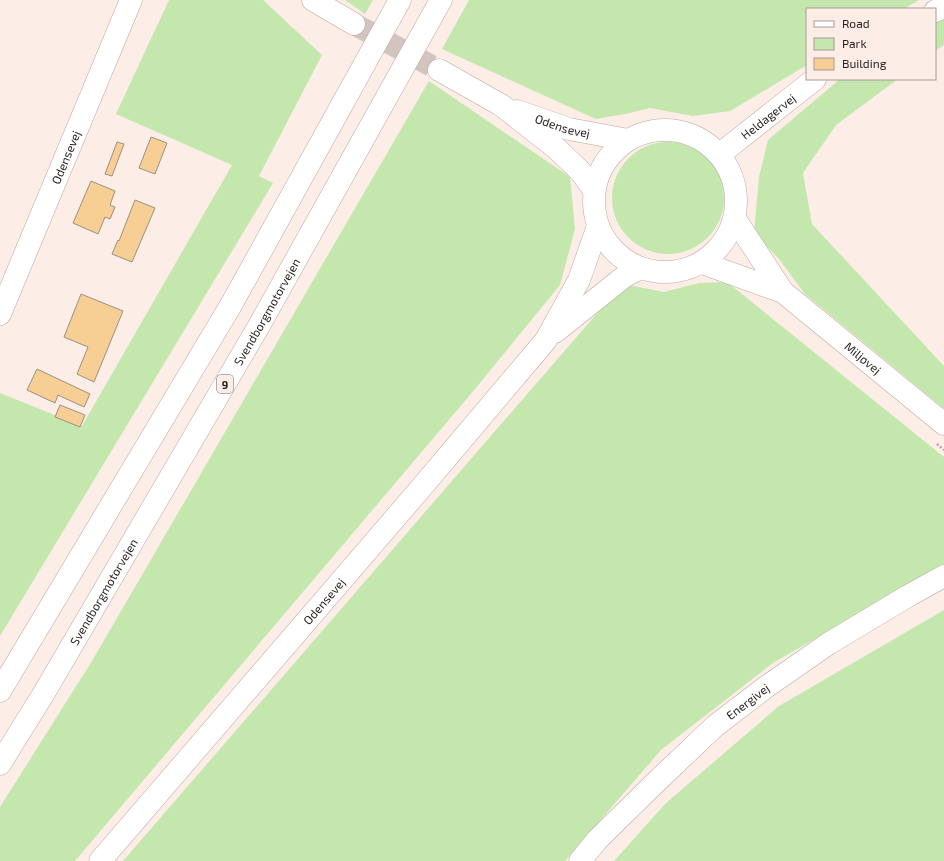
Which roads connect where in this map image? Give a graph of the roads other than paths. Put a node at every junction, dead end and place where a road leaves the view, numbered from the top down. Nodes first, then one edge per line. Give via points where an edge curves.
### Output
1 (131, 0) edge
2 (313, 0) edge
3 (400, 0) edge
4 (441, 0) edge
5 (354, 24) tunnel mouth
6 (439, 70) tunnel mouth
7 (814, 80) edge
8 (501, 105) junction
9 (628, 140) junction
10 (720, 154) junction
11 (594, 190) junction
12 (735, 219) junction
13 (598, 226) junction
14 (702, 263) junction
15 (640, 268) junction
16 (783, 292) junction
17 (0, 314) edge
18 (546, 340) junction
19 (944, 424) edge
20 (944, 576) edge
21 (0, 691) edge
22 (0, 764) edge
23 (100, 861) edge
24 (580, 861) edge

1 - 17 main road, Odensevej
2 - 5 main road
3 - 21 main road via 231,305
4 - 22 main road, Svendborgmotorvejen / 9 via 260,324
6 - 8 main road, Odensevej
7 - 10 main road, Heldagervej
8 - 9 main road, Odensevej via 569,129
8 - 11 main road, Odensevej via 556,148 581,172
9 - 10 main road via 646,132 666,129 687,132 705,141
9 - 11 main road via 612,153 600,170
10 - 12 main road via 730,169 735,185
11 - 13 main road
12 - 14 main road via 723,244
12 - 16 main road, Miljøvej
13 - 15 main road via 617,253
13 - 18 main road, Odensevej via 579,280
14 - 15 main road via 682,270 661,272
14 - 16 main road, Miljøvej
15 - 18 main road, Odensevej via 626,276
16 - 19 main road, Miljøvej
18 - 23 main road, Odensevej
20 - 24 main road, Energivej via 828,644 715,726 597,840

